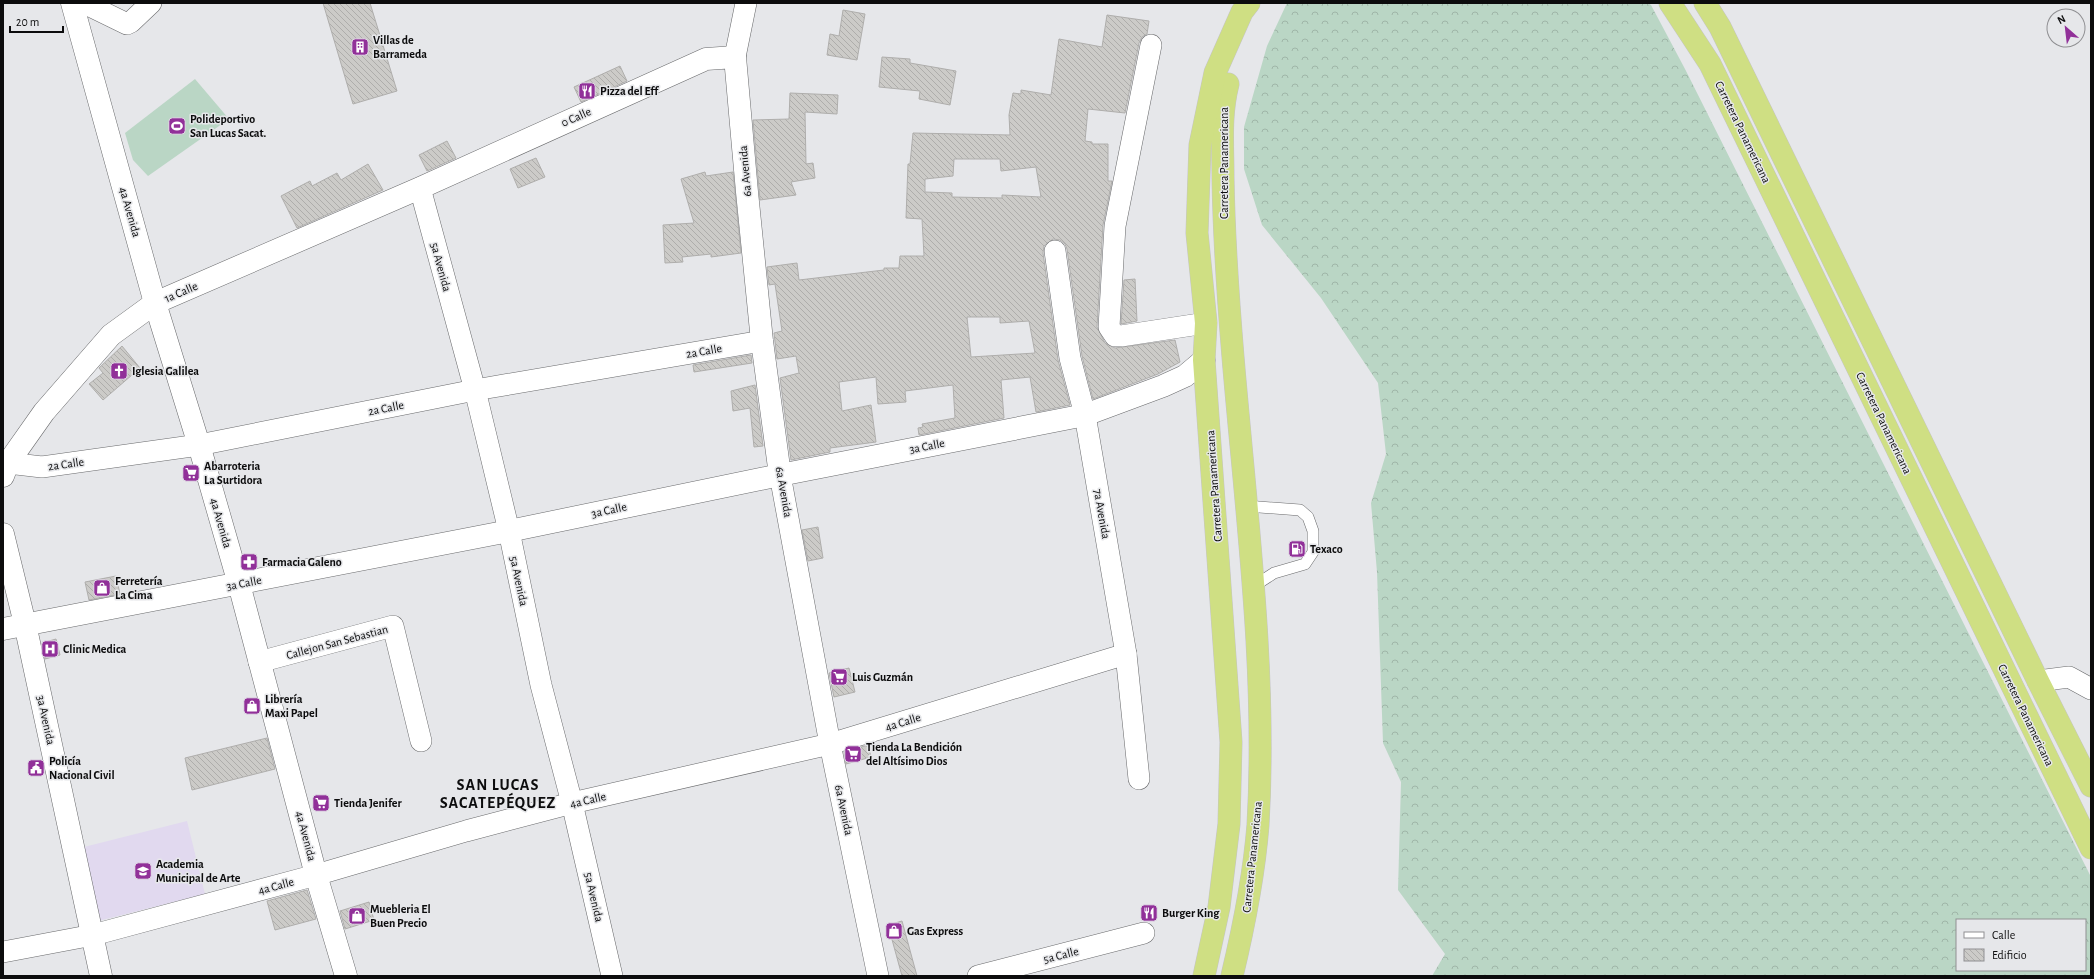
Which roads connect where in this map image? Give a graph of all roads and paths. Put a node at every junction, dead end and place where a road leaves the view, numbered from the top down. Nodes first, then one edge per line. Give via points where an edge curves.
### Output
1 (72, 3) edge
2 (84, 3) edge
3 (152, 3) edge
4 (746, 3) edge
5 (1249, 3) edge
6 (1262, 3) edge
7 (1670, 3) edge
8 (1704, 3) edge
9 (1151, 46) dead end
10 (736, 57) junction
11 (420, 188) junction
12 (1055, 251) dead end
13 (156, 303) junction
14 (1206, 323) junction
15 (762, 341) junction
16 (1204, 360) junction
17 (475, 390) junction
18 (1085, 415) junction
19 (199, 445) junction
20 (6, 469) edge
21 (780, 475) junction
22 (1246, 506) junction
23 (509, 532) junction
24 (3, 534) edge
25 (239, 584) junction
26 (1254, 586) junction
27 (25, 624) junction
28 (3, 629) edge
29 (1126, 654) junction
30 (259, 662) junction
31 (2038, 681) junction
32 (2091, 689) edge
33 (421, 741) dead end
34 (830, 744) junction
35 (1139, 779) dead end
36 (2091, 786) edge
37 (572, 804) junction
38 (2091, 848) edge
39 (316, 875) junction
40 (1144, 933) dead end
41 (93, 935) junction
42 (3, 952) edge
43 (101, 976) edge
44 (346, 976) edge
45 (612, 976) edge
46 (878, 976) edge
47 (978, 976) edge
48 (1204, 976) edge
49 (1232, 976) edge

1 - 13 street, 4a Avenida
2 - 3 street via 127,24
4 - 10 street, 6a Avenida
5 - 14 highway, Carretera Panamericana via 1242,12 1216,73 1200,145 1198,233
6 - 22 highway, Carretera Panamericana via 1237,51 1222,107 1225,245
7 - 38 highway, Carretera Panamericana via 1710,64
8 - 31 highway via 1720,27
9 - 14 street via 1115,226 1109,327 1115,336 1121,336
10 - 11 street, 0 Calle via 706,59
10 - 15 street, 6a Avenida via 746,192
11 - 13 street, 1a Calle
11 - 17 street, 5a Avenida
12 - 18 street, 7a Avenida via 1070,358
13 - 19 street, 4a Avenida
13 - 20 street, 1a Calle via 111,335 44,412
14 - 16 highway, Carretera Panamericana
15 - 17 street, 2a Calle
15 - 21 street, 6a Avenida
16 - 18 street, 3a Calle via 1185,376
16 - 48 highway, Carretera Panamericana via 1231,742 1229,824 1219,907
17 - 19 street, 2a Calle
17 - 23 street, 5a Avenida
18 - 21 street, 3a Calle
18 - 29 street, 7a Avenida
19 - 20 street, 2a Calle via 42,467
19 - 25 street, 4a Avenida
21 - 23 street, 3a Calle
21 - 34 street, 6a Avenida
22 - 26 highway, Carretera Panamericana
22 - 26 lane via 1300,510 1308,517 1313,531 1313,552 1305,564 1274,573
23 - 25 street, 3a Calle
23 - 37 street, 5a Avenida via 541,685
24 - 27 street, 3a Avenida
25 - 27 street, 3a Calle
25 - 30 street, 4a Avenida
26 - 49 highway, Carretera Panamericana via 1259,742 1258,826 1247,911
27 - 28 street, 3a Calle
27 - 41 street, 3a Avenida
29 - 34 street, 4a Calle
29 - 35 street, 7a Avenida
30 - 33 street, Callejon San Sebastian via 393,626
30 - 39 street, 4a Avenida
31 - 32 street via 2069,676
31 - 36 highway
34 - 37 street, 4a Calle
34 - 46 street, 6a Avenida
37 - 39 street, 4a Calle via 466,831
37 - 45 street, 5a Avenida
39 - 41 street, 4a Calle
39 - 44 street, 4a Avenida
40 - 47 street, 5a Calle
41 - 42 street, 4a Calle
41 - 43 street, 3a Avenida

